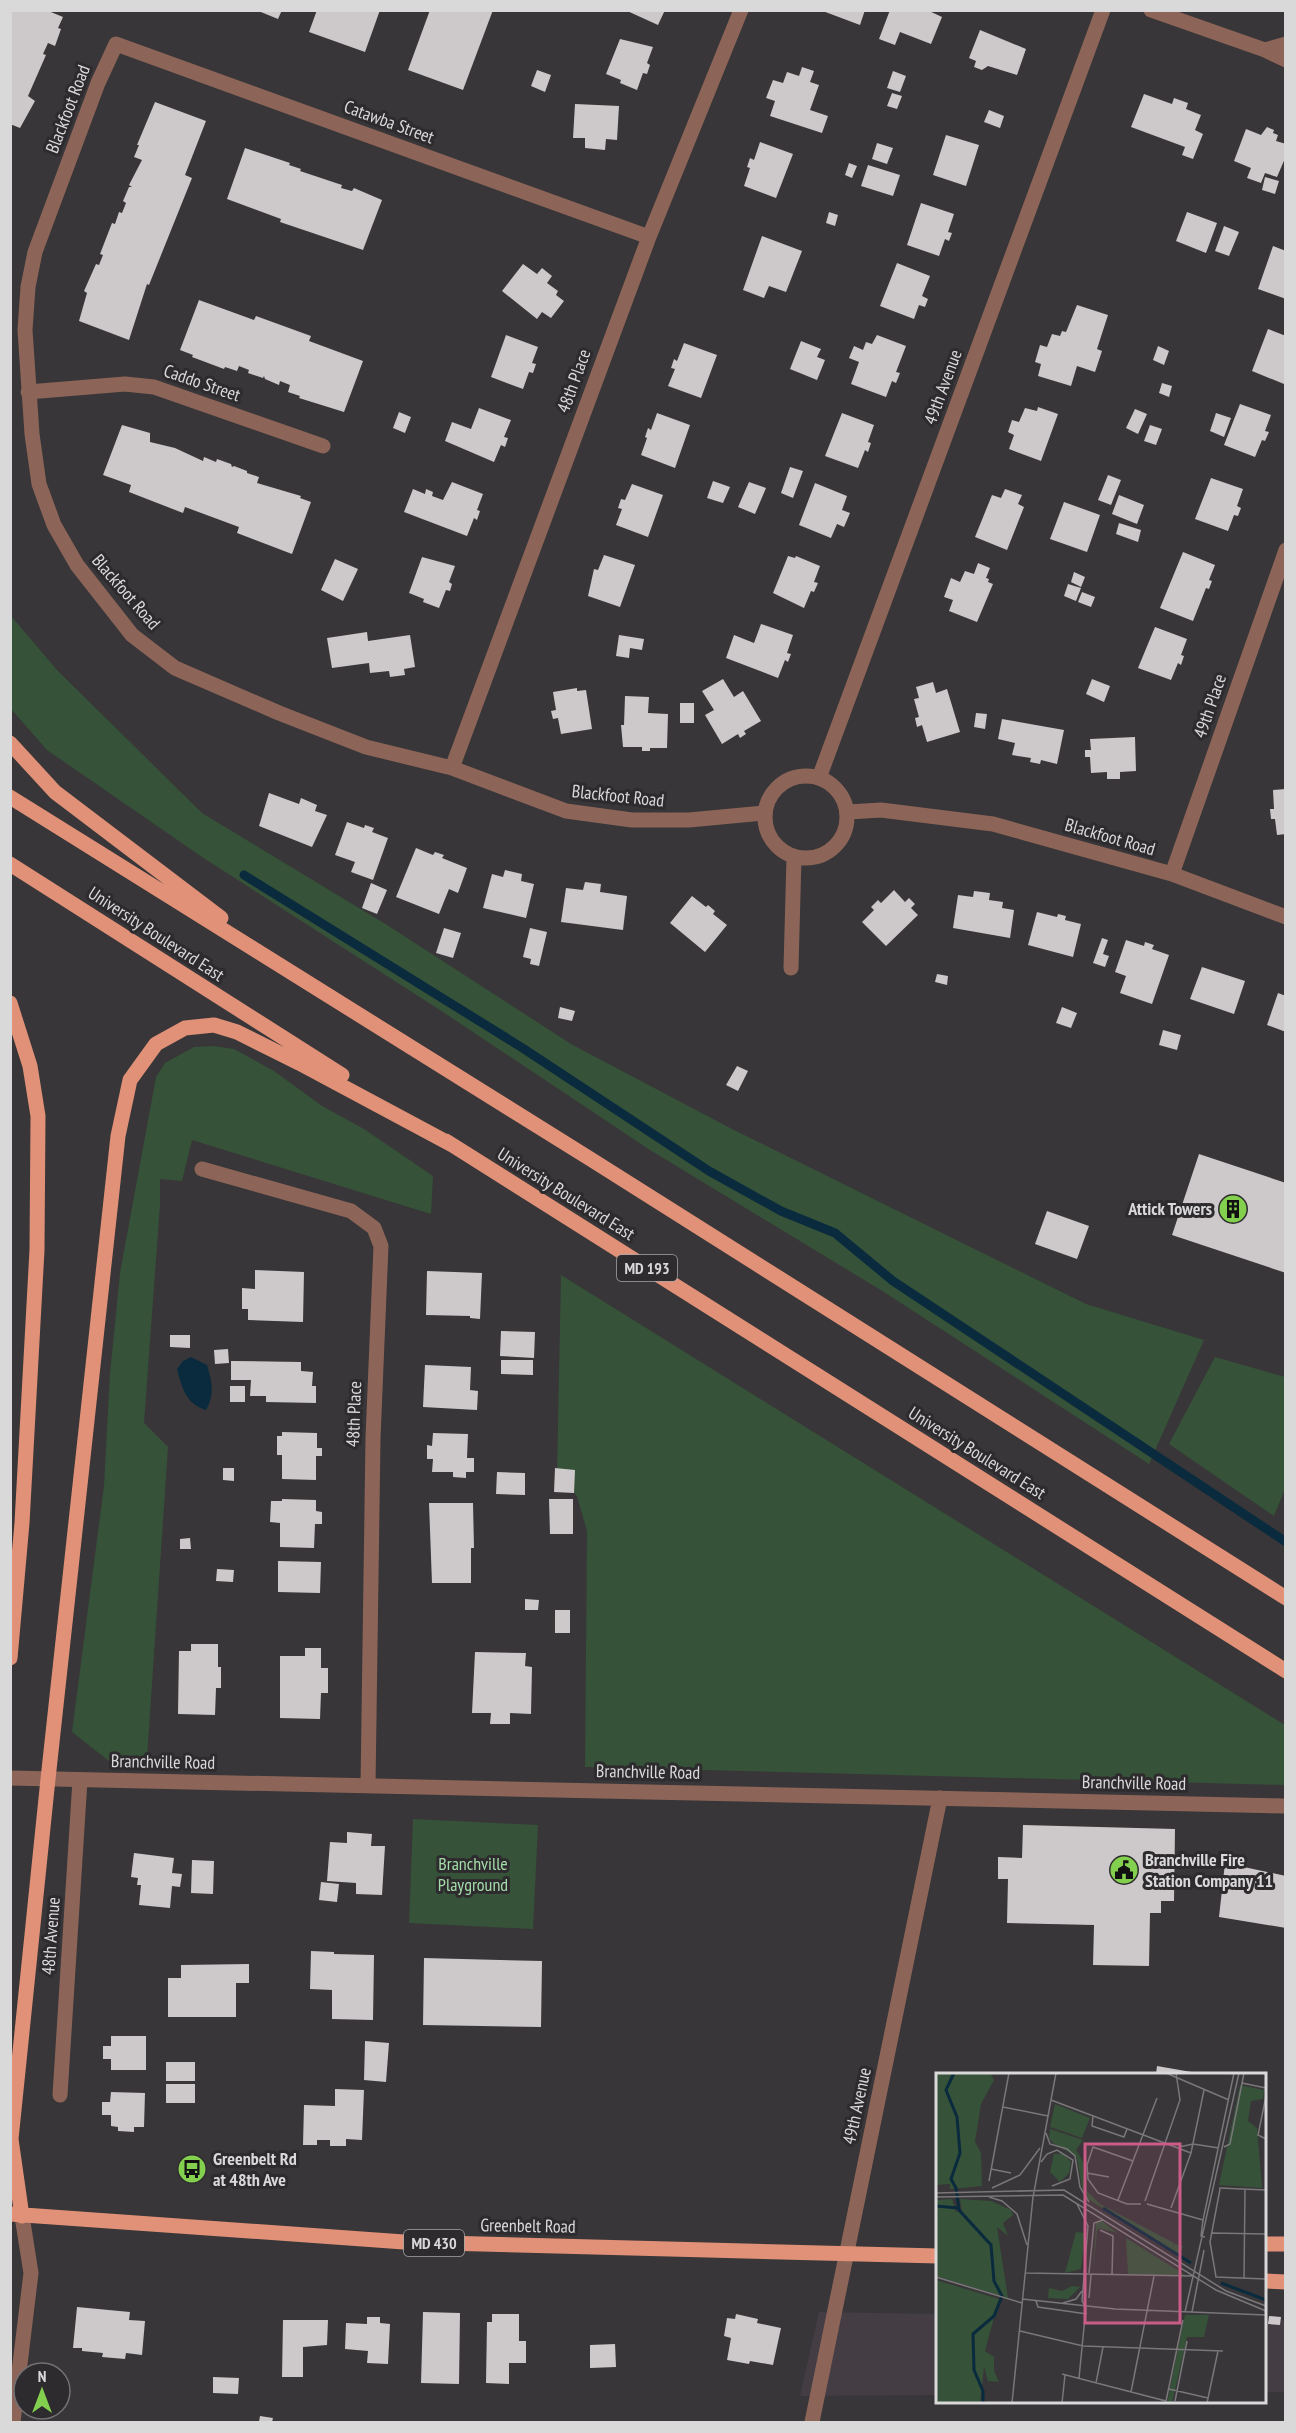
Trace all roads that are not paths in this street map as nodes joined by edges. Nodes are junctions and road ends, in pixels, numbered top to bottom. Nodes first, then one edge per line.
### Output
1 (741, 10) edge
2 (1104, 10) edge
3 (1151, 10) edge
4 (1286, 44) edge
5 (116, 45) joint
6 (1265, 50) junction
7 (1286, 60) edge
8 (649, 237) junction
9 (28, 392) junction
10 (323, 446) dead end
11 (1286, 550) edge
12 (10, 743) edge
13 (452, 768) junction
14 (819, 778) junction
15 (10, 797) edge
16 (848, 812) junction
17 (764, 813) junction
18 (794, 857) junction
19 (10, 864) edge
20 (1172, 874) junction
21 (1286, 917) edge
22 (791, 968) dead end
23 (297, 976) junction
24 (10, 1004) edge
25 (454, 1146) junction
26 (202, 1169) dead end
27 (1286, 1598) edge
28 (10, 1658) edge
29 (1286, 1671) edge
30 (10, 1778) edge
31 (48, 1779) junction
32 (80, 1780) junction
33 (368, 1786) junction
34 (940, 1798) junction
35 (1286, 1806) edge
36 (60, 2095) dead end
37 (10, 2199) edge
38 (16, 2215) edge
39 (1266, 2244) edge
40 (1286, 2244) edge
41 (847, 2253) junction
42 (936, 2256) edge
43 (1266, 2281) edge
44 (1286, 2282) edge
45 (18, 2313) edge
46 (13, 2422) edge
47 (812, 2422) edge

1 - 8 street, 48th Place
2 - 14 street, 49th Avenue
3 - 6 street
4 - 6 street
5 - 8 street, Catawba Street
5 - 9 street, Blackfoot Road
6 - 7 street
8 - 13 street, 48th Place
9 - 10 street, Caddo Street
9 - 13 street, Blackfoot Road
11 - 20 street, 49th Place
12 - 23 main road
13 - 17 street, Blackfoot Road
14 - 16 street
14 - 17 street
15 - 23 main road
16 - 18 street
16 - 20 street, Blackfoot Road
17 - 18 street
18 - 22 street
19 - 25 main road, University Boulevard East / MD 193
20 - 21 street, Blackfoot Road
23 - 27 main road
24 - 28 main road
25 - 29 main road, University Boulevard East / MD 193
25 - 31 main road, 48th Avenue
26 - 33 street, 48th Place
30 - 31 street, Branchville Road
31 - 32 street, Branchville Road
31 - 38 main road, 48th Avenue
32 - 33 street, Branchville Road
32 - 36 street, 48th Avenue
33 - 34 street, Branchville Road
34 - 35 street, Branchville Road
34 - 41 street, 49th Avenue
37 - 38 main road, 48th Avenue
38 - 41 main road, Greenbelt Road / MD 430
38 - 45 street, 48th Avenue
39 - 40 main road
41 - 42 main road, Greenbelt Road / MD 430
41 - 47 street, 49th Avenue
43 - 44 main road
45 - 46 street, 48th Avenue

